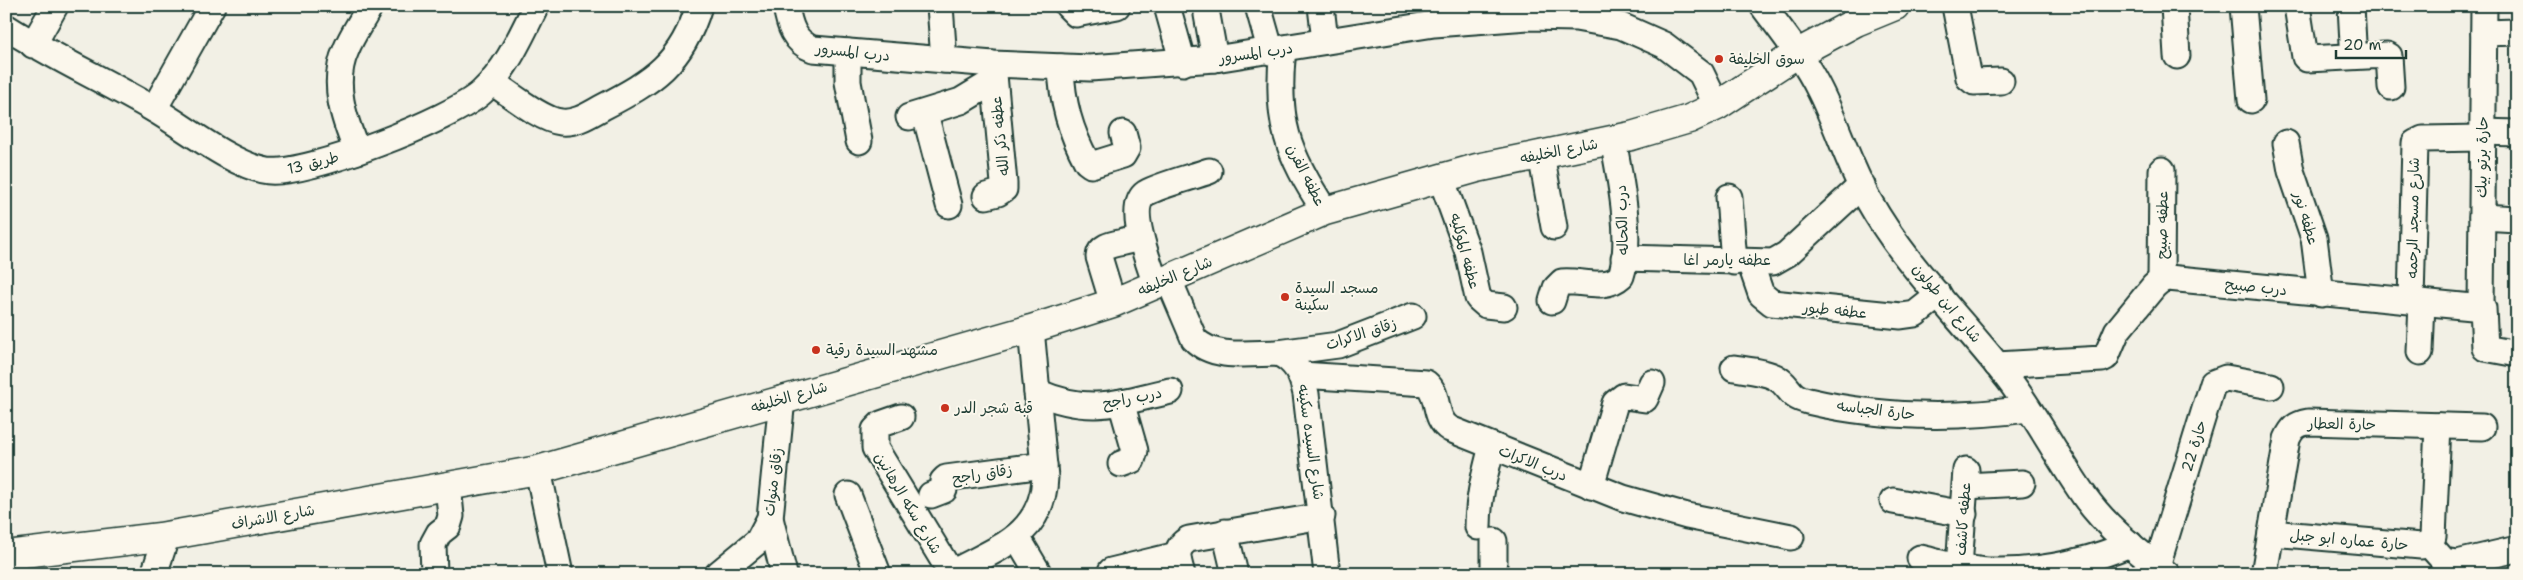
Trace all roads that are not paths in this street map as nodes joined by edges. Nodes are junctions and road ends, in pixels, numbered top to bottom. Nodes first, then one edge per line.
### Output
1 (55, 6) edge
2 (212, 6) edge
3 (370, 6) edge
4 (536, 6) edge
5 (699, 6) edge
6 (786, 6) edge
7 (940, 6) edge
8 (1068, 6) edge
9 (1117, 6) edge
10 (1167, 6) edge
11 (1258, 6) edge
12 (1321, 6) edge
13 (1763, 6) edge
14 (1895, 6) edge
15 (1955, 6) edge
16 (2174, 6) edge
17 (2243, 6) edge
18 (2297, 6) edge
19 (2351, 6) edge
20 (2484, 6) edge
21 (1207, 15) dead end
22 (6, 28) edge
23 (2517, 32) edge
24 (2484, 33) junction
25 (1325, 41) junction
26 (2353, 43) dead end
27 (33, 45) junction
28 (1277, 50) junction
29 (848, 52) junction
30 (1798, 53) junction
31 (2177, 56) dead end
32 (1215, 59) junction
33 (944, 60) junction
34 (1183, 62) junction
35 (1061, 67) junction
36 (994, 73) junction
37 (2001, 81) dead end
38 (492, 82) junction
39 (2391, 87) dead end
40 (2251, 100) dead end
41 (1717, 106) junction
42 (154, 109) junction
43 (1123, 133) dead end
44 (2517, 133) edge
45 (2482, 135) junction
46 (1613, 140) junction
47 (859, 141) dead end
48 (2286, 143) dead end
49 (357, 151) junction
50 (1541, 154) junction
51 (2162, 170) dead end
52 (1209, 172) dead end
53 (1442, 178) junction
54 (1862, 185) junction
55 (986, 196) dead end
56 (1729, 197) dead end
57 (949, 205) dead end
58 (1325, 211) junction
59 (2482, 217) junction
60 (2517, 218) edge
61 (1554, 227) dead end
62 (1128, 241) dead end
63 (1624, 258) junction
64 (1742, 262) junction
65 (2161, 280) junction
66 (1163, 282) junction
67 (2321, 294) junction
68 (1939, 295) junction
69 (1552, 301) dead end
70 (2416, 302) junction
71 (1113, 303) junction
72 (1504, 307) dead end
73 (2481, 308) junction
74 (1413, 316) dead end
75 (1030, 329) junction
76 (2420, 352) dead end
77 (1278, 353) junction
78 (2517, 354) edge
79 (1997, 365) junction
80 (1734, 368) dead end
81 (1301, 375) junction
82 (1652, 384) dead end
83 (2271, 386) dead end
84 (1170, 391) dead end
85 (1037, 392) junction
86 (782, 399) junction
87 (1121, 402) junction
88 (2028, 409) junction
89 (901, 417) dead end
90 (2438, 426) junction
91 (2482, 427) dead end
92 (1492, 446) junction
93 (1121, 464) dead end
94 (1044, 465) junction
95 (538, 470) junction
96 (2022, 483) dead end
97 (448, 486) junction
98 (1591, 486) junction
99 (848, 495) dead end
100 (931, 495) dead end
101 (1893, 501) dead end
102 (1964, 514) junction
103 (1322, 516) junction
104 (770, 518) junction
105 (1225, 532) junction
106 (2271, 533) junction
107 (167, 536) junction
108 (1017, 537) junction
109 (1791, 537) dead end
110 (2428, 543) junction
111 (2130, 544) junction
112 (2517, 549) edge
113 (6, 555) edge
114 (1920, 558) dead end
115 (1180, 564) edge
116 (1959, 567) junction
117 (2162, 570) edge
118 (1111, 571) dead end
119 (2014, 572) edge
120 (154, 574) edge
121 (434, 574) edge
122 (560, 574) edge
123 (718, 574) edge
124 (784, 574) edge
125 (878, 574) edge
126 (950, 574) edge
127 (1039, 574) edge
128 (1235, 574) edge
129 (1327, 574) edge
130 (1494, 574) edge
131 (2264, 574) edge

1 - 27 street
2 - 42 street
3 - 49 street
4 - 38 street, طريق 13
5 - 38 street
6 - 29 street, درب المسرور
7 - 33 street
8 - 9 street
10 - 34 street
11 - 28 street
12 - 25 street
13 - 30 street, شارع ابن طولون
14 - 30 street, شارع الخليفه
15 - 37 street
16 - 31 street
17 - 40 street
18 - 39 street
19 - 26 street
20 - 24 street, حارة برتو بيك
21 - 32 street
22 - 27 street, طريق 13
23 - 24 street
24 - 45 street, حارة برتو بيك
25 - 28 street, درب المسرور
25 - 41 street, درب المسرور
27 - 42 street, طريق 13
28 - 32 street, درب المسرور
28 - 58 street, عطفه الفرن
29 - 33 street, درب المسرور
29 - 47 street
30 - 41 street, شارع الخليفه
30 - 54 street, شارع ابن طولون
32 - 34 street, درب المسرور
33 - 36 street, درب المسرور
34 - 35 street, درب المسرور
35 - 36 street, درب المسرور
35 - 43 street
36 - 55 street, عطفه ذكر الله
36 - 57 street
38 - 49 street, طريق 13
41 - 46 street, شارع الخليفه
42 - 49 street, طريق 13
44 - 45 street
45 - 59 street, حارة برتو بيك
45 - 70 street, شارع مسجد الرحمه
46 - 50 street, شارع الخليفه
46 - 63 street, درب الكحاله
48 - 67 street, عطفه نور
50 - 53 street, شارع الخليفه
50 - 61 street
51 - 65 street, عطفه صبيح
52 - 66 street
53 - 58 street, شارع الخليفه
53 - 72 street, عطفه الموكليه
54 - 64 street, عطفه يارمر اغا
54 - 68 street, شارع ابن طولون
56 - 64 street, عطفه طبور
58 - 66 street, شارع الخليفه
59 - 60 street
59 - 73 street, حارة برتو بيك
62 - 71 street
63 - 64 street, عطفه يارمر اغا
63 - 69 street, درب الكحاله
64 - 68 street, عطفه طبور
65 - 67 street, درب صبيح
65 - 79 street
66 - 71 street, شارع الخليفه
66 - 77 street
67 - 70 street, درب صبيح
68 - 79 street, شارع ابن طولون
70 - 73 street, درب صبيح
70 - 76 street
71 - 75 street, شارع الخليفه
73 - 78 street
74 - 77 street, زقاق الاكرات
75 - 85 street
75 - 86 street, شارع الخليفه
77 - 81 street, شارع السيده سكينه
79 - 88 street, شارع ابن طولون
80 - 88 street, حارة الجباسه
81 - 92 street, درب الاكرات
81 - 103 street, شارع السيده سكينه
82 - 98 street
83 - 117 street, حارة 22
84 - 87 street, درب راجح
85 - 87 street, درب راجح
85 - 94 street
86 - 95 street, شارع الخليفه
86 - 104 street, زقاق منوات
87 - 93 street
88 - 111 street, شارع ابن طولون
89 - 126 street, شارع سكه الرهانين
90 - 91 street, حارة العطار
90 - 106 street, حارة العطار
90 - 110 street, حارة عماره ابو جبل
92 - 98 street, درب الاكرات
92 - 130 street
94 - 100 street, زقاق راجح
94 - 108 street
95 - 97 street, شارع الاشراف
95 - 122 street
96 - 102 street, عطفه كاشف
97 - 107 street, شارع الاشراف
97 - 121 street
98 - 109 street, درب الاكرات
99 - 125 street
101 - 102 street
102 - 116 street, عطفه كاشف
103 - 105 street
103 - 129 street, شارع السيده سكينه
104 - 123 street, زقاق منوات
104 - 124 street
105 - 115 street
105 - 128 street
106 - 110 street, حارة عماره ابو جبل
106 - 131 street, حارة العطار
107 - 113 street, شارع الاشراف
107 - 120 street
108 - 126 street
108 - 127 street
110 - 112 street
111 - 117 street, شارع ابن طولون
111 - 119 street
114 - 116 street
115 - 118 street
116 - 119 street

